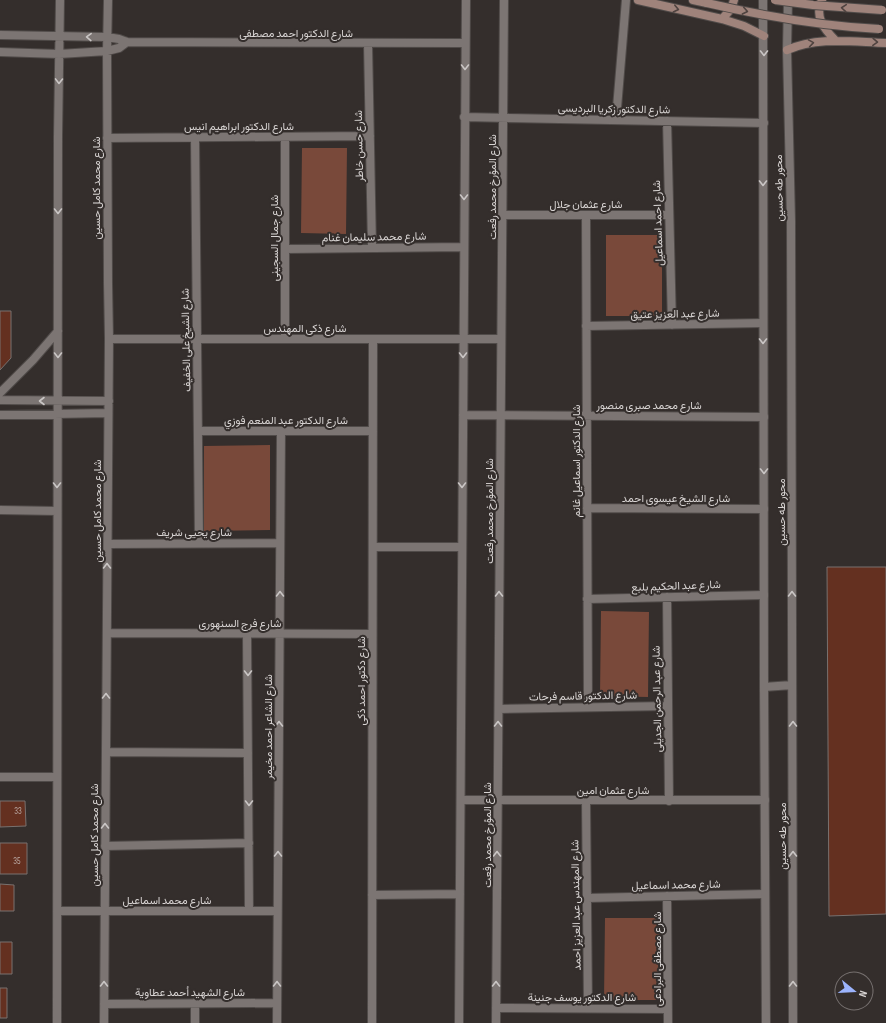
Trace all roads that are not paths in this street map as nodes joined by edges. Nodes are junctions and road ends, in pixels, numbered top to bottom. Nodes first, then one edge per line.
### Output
1 (60, 0) edge
2 (108, 0) edge
3 (466, 0) edge
4 (504, 0) edge
5 (626, 0) edge
6 (638, 0) edge
7 (693, 0) edge
8 (734, 0) edge
9 (764, 0) edge
10 (775, 0) edge
11 (788, 0) edge
12 (822, 0) edge
13 (884, 10) edge
14 (722, 19) junction
15 (882, 29) edge
16 (0, 34) edge
17 (59, 35) junction
18 (764, 36) junction
19 (107, 37) junction
20 (836, 41) junction
21 (127, 42) junction
22 (886, 43) edge
23 (368, 44) junction
24 (465, 44) junction
25 (787, 50) junction
26 (107, 51) junction
27 (0, 52) edge
28 (59, 54) junction
29 (464, 118) junction
30 (503, 118) junction
31 (616, 120) junction
32 (667, 121) junction
33 (764, 123) junction
34 (370, 136) junction
35 (285, 137) junction
36 (107, 138) junction
37 (195, 138) junction
38 (502, 215) junction
39 (586, 215) junction
40 (669, 215) junction
41 (464, 247) junction
42 (372, 248) junction
43 (285, 249) junction
44 (763, 323) junction
45 (672, 325) junction
46 (586, 326) junction
47 (58, 331) junction
48 (109, 339) junction
49 (197, 339) junction
50 (286, 339) junction
51 (373, 339) junction
52 (463, 339) junction
53 (501, 339) junction
54 (0, 393) edge
55 (0, 400) edge
56 (58, 401) junction
57 (109, 401) junction
58 (108, 413) junction
59 (58, 414) junction
60 (0, 415) edge
61 (463, 415) junction
62 (501, 415) junction
63 (586, 416) junction
64 (764, 417) junction
65 (198, 431) junction
66 (280, 431) junction
67 (373, 431) junction
68 (587, 508) junction
69 (764, 509) junction
70 (0, 510) edge
71 (57, 511) junction
72 (199, 543) junction
73 (280, 543) junction
74 (108, 544) junction
75 (373, 547) junction
76 (462, 547) junction
77 (764, 595) junction
78 (668, 597) junction
79 (587, 600) junction
80 (107, 633) junction
81 (247, 634) junction
82 (279, 634) junction
83 (372, 634) junction
84 (792, 685) junction
85 (764, 687) junction
86 (668, 706) junction
87 (588, 707) junction
88 (498, 709) junction
89 (106, 752) junction
90 (248, 753) junction
91 (0, 777) edge
92 (57, 777) junction
93 (461, 800) junction
94 (498, 800) junction
95 (586, 800) junction
96 (669, 800) junction
97 (765, 800) junction
98 (249, 843) junction
99 (105, 846) junction
100 (460, 894) junction
101 (765, 894) junction
102 (372, 895) junction
103 (668, 896) junction
104 (587, 898) junction
105 (57, 911) junction
106 (105, 911) junction
107 (249, 911) junction
108 (278, 911) junction
109 (277, 1003) junction
110 (104, 1004) junction
111 (195, 1004) junction
112 (496, 1008) junction
113 (588, 1008) junction
114 (668, 1009) junction
115 (57, 1023) edge
116 (104, 1023) edge
117 (195, 1023) edge
118 (277, 1023) edge
119 (372, 1023) edge
120 (459, 1023) edge
121 (496, 1023) edge
122 (668, 1023) edge
123 (766, 1023) edge
124 (793, 1023) edge

1 - 17 street
2 - 19 street, شارع محمد كامل حسين
3 - 24 street
4 - 30 street, شارع المؤرخ محمد رفعت
5 - 31 street
6 -> 14 main road
7 -> 15 main road, bridge
8 - 14 main road
9 - 18 street, محور طه حسين
13 -> 10 main road, bridge
11 - 25 street, محور طه حسين
12 - 20 main road
14 - 18 main road
16 - 17 street, شارع الدكتور احمد مصطفى
19 -> 17 street, شارع الدكتور احمد مصطفى
17 - 28 street
18 -> 33 street, محور طه حسين
19 - 21 street, شارع الدكتور احمد مصطفى
19 - 26 street, شارع محمد كامل حسين
20 -> 22 main road
25 -> 20 main road
21 - 23 street, شارع الدكتور احمد مصطفى
21 - 26 street, شارع الدكتور احمد مصطفى
23 - 24 street, شارع الدكتور احمد مصطفى
23 - 34 street, شارع حسن خاطر
24 -> 29 street
84 -> 25 street, محور طه حسين
26 - 28 street, شارع الدكتور احمد مصطفى
26 - 36 street, شارع محمد كامل حسين
27 - 28 street, شارع الدكتور احمد مصطفى
28 -> 47 street
29 - 30 street, شارع الدكتور زكريا البرديسى
29 -> 41 street
30 - 31 street, شارع الدكتور زكريا البرديسى
30 - 38 street, شارع المؤرخ محمد رفعت
31 - 32 street, شارع الدكتور زكريا البرديسى
32 - 33 street, شارع الدكتور زكريا البرديسى
32 - 40 street, شارع احمد اسماعيل
33 -> 44 street, محور طه حسين
34 - 35 street, شارع الدكتور ابراهيم انيس
34 - 42 street, شارع حسن خاطر
35 - 37 street, شارع الدكتور ابراهيم انيس
35 - 43 street, شارع جمال السجينى
36 - 37 street, شارع الدكتور ابراهيم انيس
36 - 48 street, شارع محمد كامل حسين
37 - 49 street, شارع الشيخ على الخفيف
38 - 39 street, شارع عثمان جلال
38 - 53 street, شارع المؤرخ محمد رفعت
39 - 40 street, شارع عثمان جلال
39 - 46 street, شارع الدكتور اسماعيل غانم
40 - 45 street, شارع احمد اسماعيل
41 - 42 street, شارع محمد سليمان غنام
41 - 52 street
42 - 43 street, شارع محمد سليمان غنام
43 - 50 street, شارع جمال السجينى
44 - 45 street, شارع عبد العزيز عتيق
44 -> 64 street, محور طه حسين
45 - 46 street, شارع عبد العزيز عتيق
46 - 63 street, شارع الدكتور اسماعيل غانم
47 - 54 street
47 -> 56 street
48 - 49 street, شارع ذكى المهندس
48 - 57 street, شارع محمد كامل حسين
49 - 50 street, شارع ذكى المهندس
49 - 65 street, شارع الشيخ على الخفيف
50 - 51 street, شارع ذكى المهندس
51 - 52 street, شارع ذكى المهندس
51 - 67 street, شارع دكتور احمد ذكى
52 - 53 street, شارع ذكى المهندس
52 -> 61 street
53 - 62 street, شارع المؤرخ محمد رفعت
56 -> 55 street
56 - 57 street
56 - 59 street
57 - 58 street, شارع محمد كامل حسين
58 - 59 street
58 - 74 street, شارع محمد كامل حسين
59 - 60 street
59 -> 71 street
61 - 62 street, شارع محمد صبرى منصور
61 -> 76 street
62 - 63 street, شارع محمد صبرى منصور
88 -> 62 street, شارع المؤرخ محمد رفعت
63 - 64 street, شارع محمد صبرى منصور
63 - 68 street, شارع الدكتور اسماعيل غانم
64 -> 69 street, محور طه حسين
65 - 66 street, شارع الدكتور عبد المنعم فوزي
65 - 72 street, شارع الشيخ على الخفيف
66 - 67 street, شارع الدكتور عبد المنعم فوزي
66 - 73 street, شارع الشاعر احمد مخيمر
67 - 75 street, شارع دكتور احمد ذكى
68 - 69 street, شارع الشيخ عيسوى احمد
68 - 79 street, شارع الدكتور اسماعيل غانم
69 - 77 street, محور طه حسين
70 - 71 street
71 - 92 street
72 - 73 street, شارع يحيى شريف
72 - 74 street, شارع يحيى شريف
82 -> 73 street, شارع الشاعر احمد مخيمر
80 -> 74 street, شارع محمد كامل حسين
75 - 76 street
75 - 83 street, شارع دكتور احمد ذكى
76 - 93 street
77 - 78 street, شارع عبد الحكيم بلبع
77 - 85 street, محور طه حسين
78 - 79 street, شارع عبد الحكيم بلبع
78 - 86 street, شارع عبد الرحمن الجديلى
79 - 87 street, شارع الدكتور اسماعيل غانم
80 - 81 street, شارع فرج السنهورى
89 -> 80 street, شارع محمد كامل حسين
81 - 82 street, شارع فرج السنهورى
81 -> 90 street, شارع الشاعر احمد مخيمر
82 - 83 street, شارع فرج السنهورى
108 -> 82 street, شارع الشاعر احمد مخيمر
83 - 102 street, شارع دكتور احمد ذكى
84 - 85 street
124 -> 84 street, محور طه حسين
85 - 97 street, محور طه حسين
86 - 87 street, شارع الدكتور قاسم فرحات
86 - 96 street, شارع عبد الرحمن الجديلى
87 - 88 street, شارع الدكتور قاسم فرحات
94 -> 88 street, شارع المؤرخ محمد رفعت
89 - 90 street
99 -> 89 street, شارع محمد كامل حسين
90 -> 98 street, شارع الشاعر احمد مخيمر
91 - 92 street
92 - 105 street
93 - 94 street, شارع عثمان امين
93 - 100 street
94 - 95 street, شارع عثمان امين
112 -> 94 street, شارع المؤرخ محمد رفعت
95 - 96 street, شارع عثمان امين
95 - 104 street, شارع المهندس عبد العزيز احمد
96 - 97 street, شارع عثمان امين
97 - 101 street, محور طه حسين
98 - 99 street
98 - 107 street, شارع الشاعر احمد مخيمر
99 - 106 street, شارع محمد كامل حسين
100 - 102 street
100 - 120 street
101 - 103 street, شارع محمد اسماعيل
101 - 123 street, محور طه حسين
102 - 119 street, شارع دكتور احمد ذكى
103 - 104 street, شارع محمد اسماعيل
103 - 114 street, شارع مصطفى البرادعى
104 - 113 street, شارع المهندس عبد العزيز احمد
105 - 106 street, شارع محمد اسماعيل
105 - 115 street
106 - 107 street, شارع محمد اسماعيل
110 -> 106 street, شارع محمد كامل حسين
107 - 108 street, شارع محمد اسماعيل
109 -> 108 street, شارع الشاعر احمد مخيمر
109 - 111 street, شارع الشهيد أحمد عطاوية
109 - 118 street, شارع الشاعر احمد مخيمر
110 - 111 street, شارع الشهيد أحمد عطاوية
110 - 116 street, شارع محمد كامل حسين
111 - 117 street
112 - 113 street, شارع الدكتور يوسف جنينة
112 - 121 street, شارع المؤرخ محمد رفعت
113 - 114 street, شارع الدكتور يوسف جنينة
114 - 122 street, شارع مصطفى البرادعى

